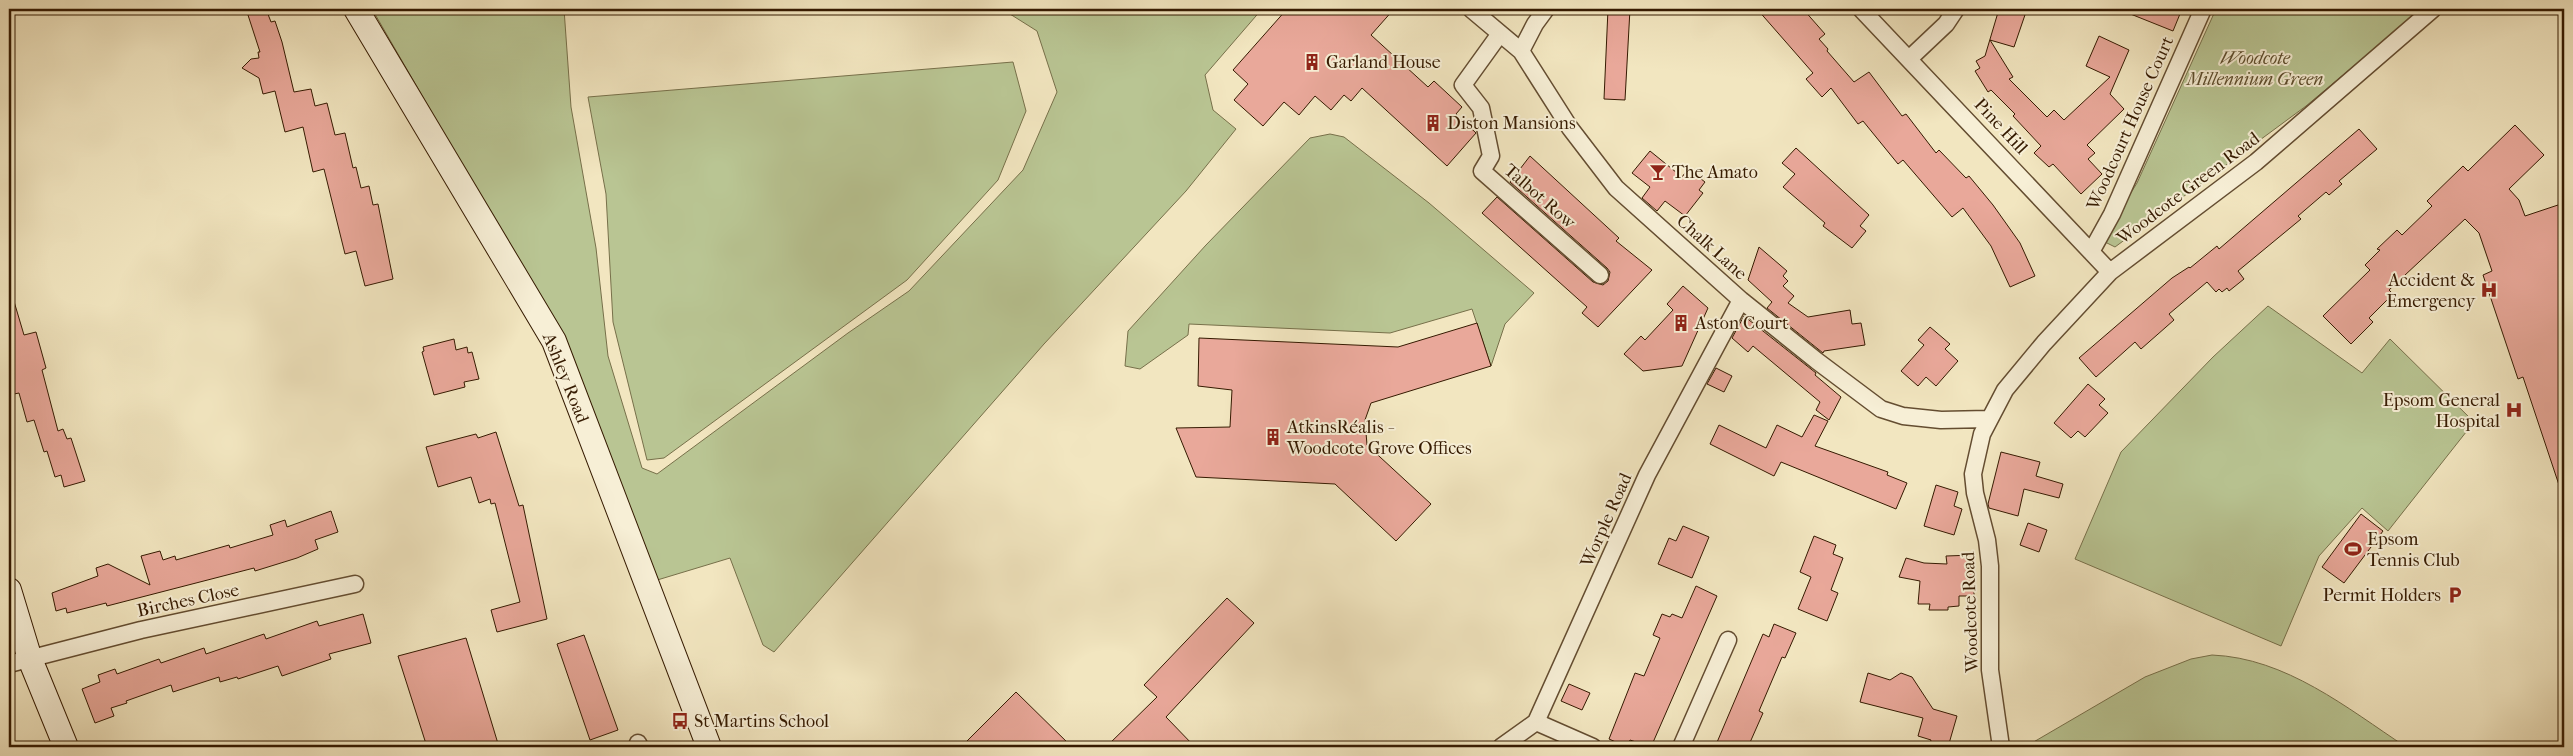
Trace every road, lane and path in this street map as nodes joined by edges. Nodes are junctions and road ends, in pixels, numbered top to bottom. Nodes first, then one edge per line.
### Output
1 (356, 9) edge
2 (1471, 9) edge
3 (1546, 9) edge
4 (1861, 9) edge
5 (1956, 9) edge
6 (2203, 9) edge
7 (2433, 9) edge
8 (1500, 35) junction
9 (1521, 51) junction
10 (1910, 58) junction
11 (2091, 252) junction
12 (2110, 272) junction
13 (1600, 275) dead end
14 (1741, 300) junction
15 (1988, 419) junction
16 (355, 584) dead end
17 (9, 590) edge
18 (1728, 640) dead end
19 (20, 662) edge
20 (1536, 722) junction
21 (66, 747) edge
22 (709, 747) edge
23 (1501, 747) edge
24 (1593, 747) edge
25 (1682, 747) edge
26 (2001, 747) edge

1 - 22 main road, Ashley Road
2 - 8 street, Chalk Lane
3 - 9 street
4 - 10 street, Pine Hill
5 - 10 street
6 - 11 street, Woodcourt House Court
7 - 12 street, Woodcote Green Road
8 - 9 street, Chalk Lane
8 - 13 street, Talbot Row
9 - 14 street, Chalk Lane
10 - 11 street, Pine Hill
11 - 12 street, Pine Hill
12 - 15 street, Woodcote Green Road
14 - 15 street, Chalk Lane
14 - 20 street, Worple Road
15 - 26 street, Woodcote Road
16 - 19 street, Birches Close
17 - 19 main road
18 - 25 street
19 - 21 main road
20 - 23 street
20 - 24 street

